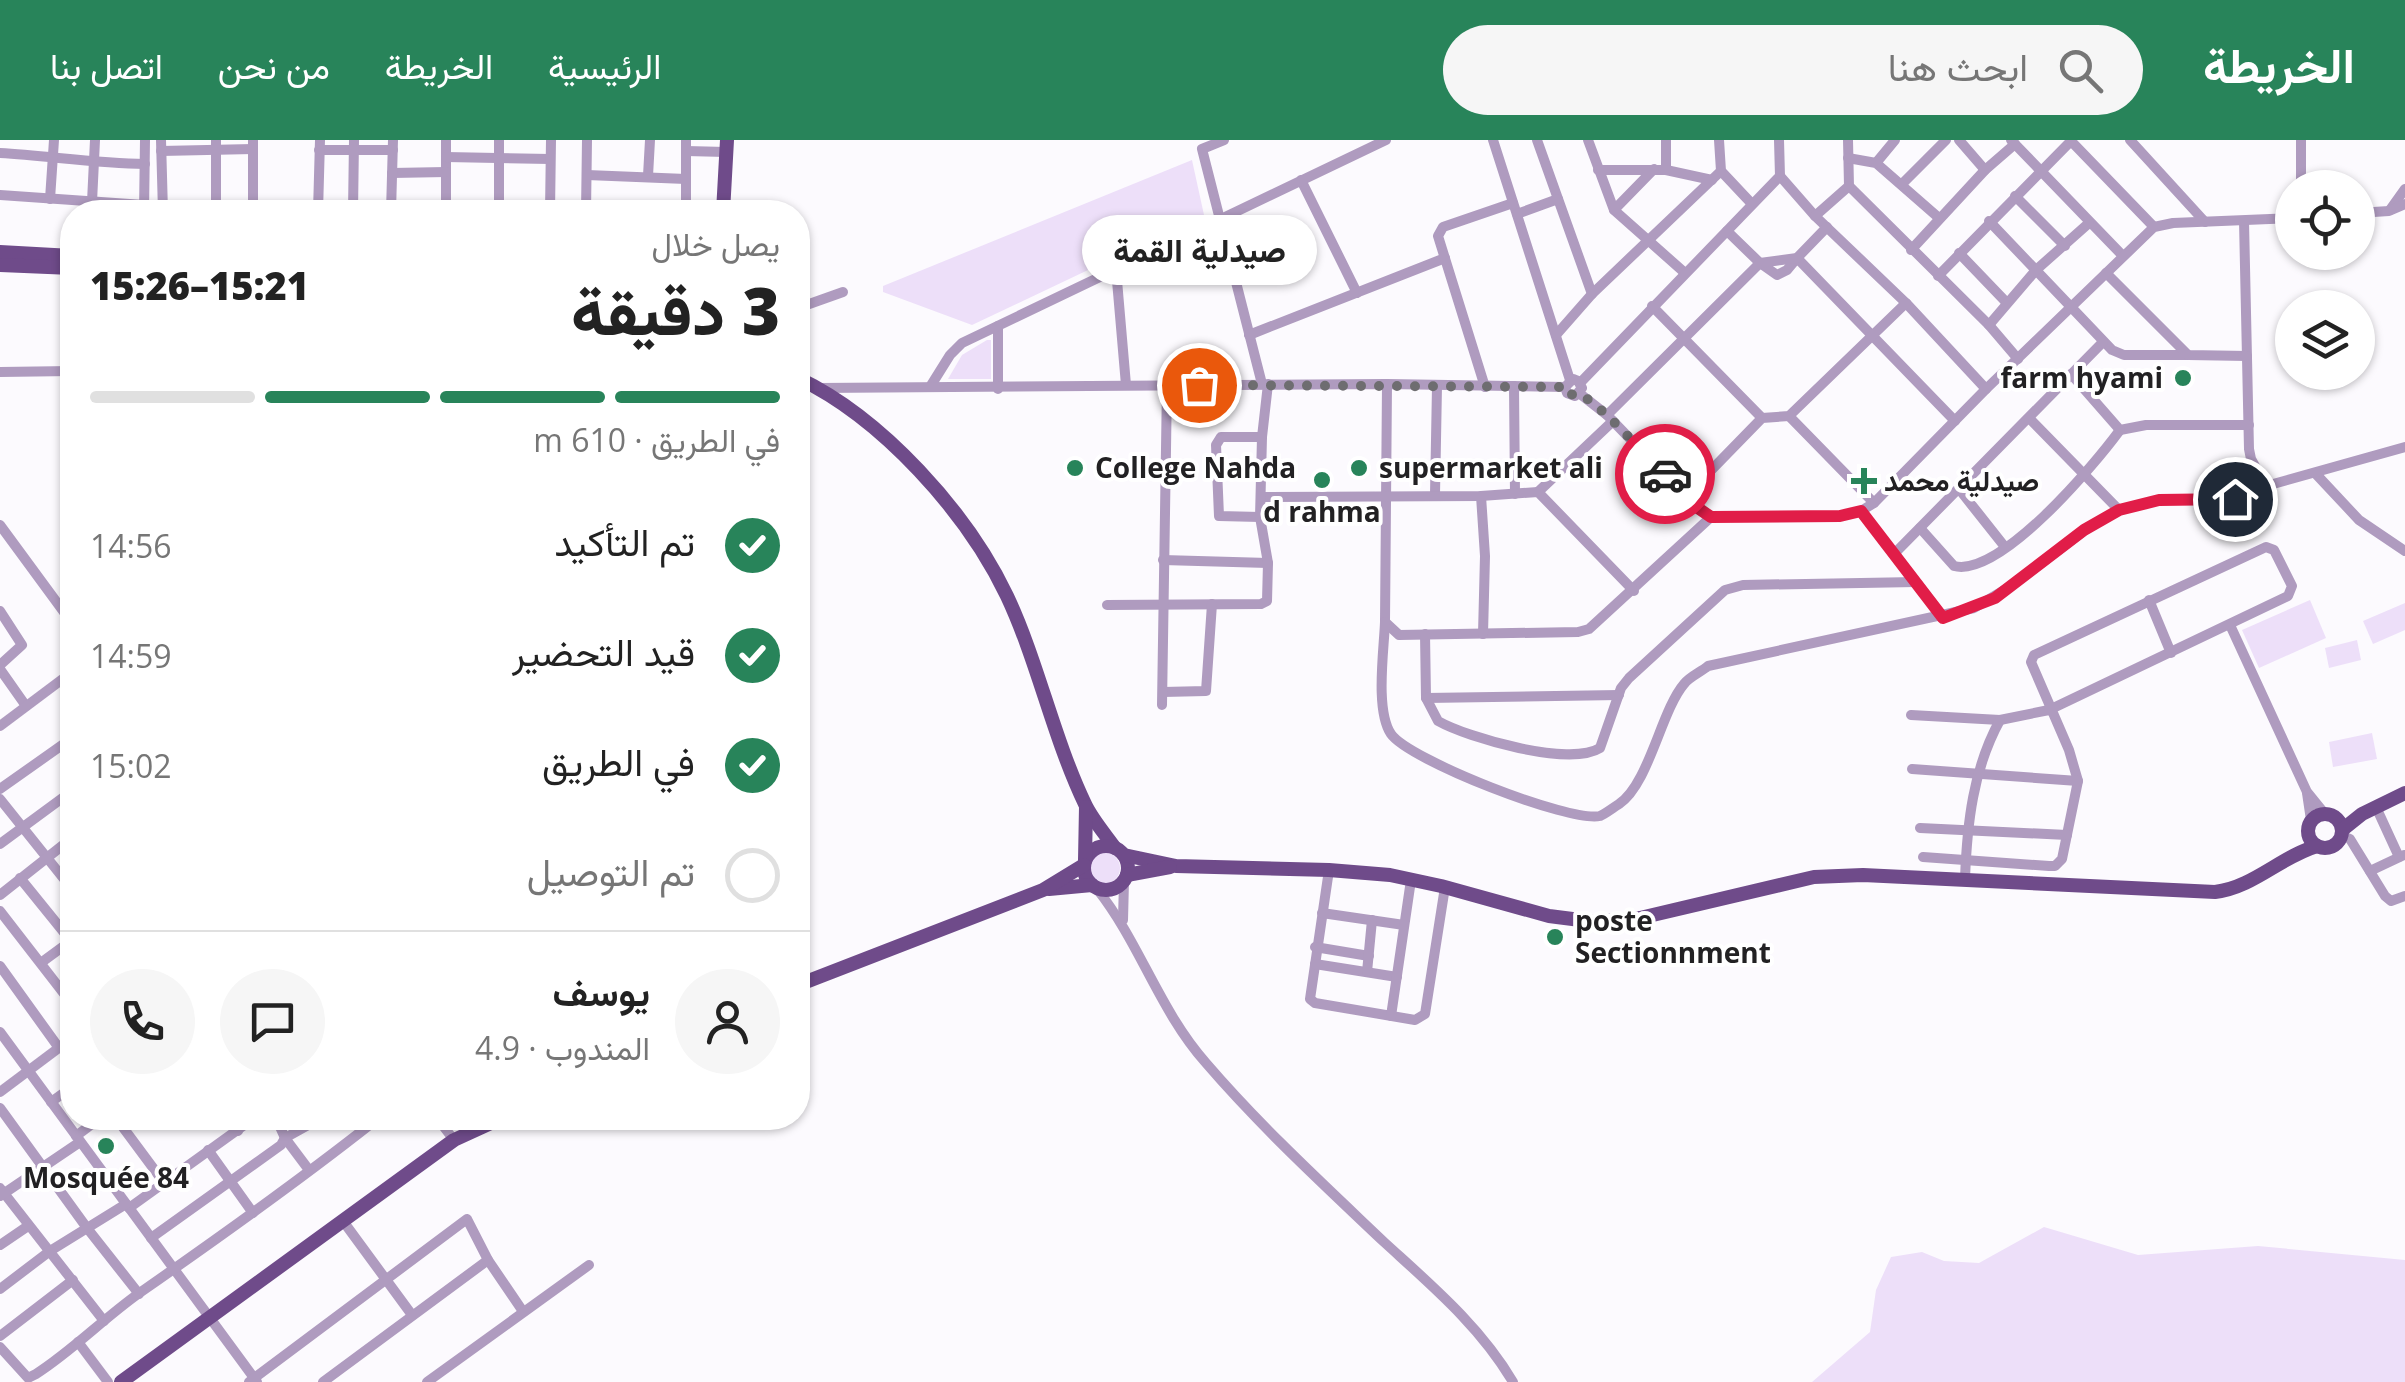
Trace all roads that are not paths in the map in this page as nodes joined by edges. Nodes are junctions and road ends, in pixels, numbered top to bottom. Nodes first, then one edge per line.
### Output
1 (54, 140) edge
2 (95, 140) edge
3 (145, 140) edge
4 (446, 140) edge
5 (500, 140) edge
6 (551, 140) edge
7 (587, 140) edge
8 (650, 140) edge
9 (1224, 140) edge
10 (1386, 140) edge
11 (1492, 140) edge
12 (1536, 140) edge
13 (1588, 140) edge
14 (1666, 140) edge
15 (1719, 140) edge
16 (1779, 140) edge
17 (1848, 140) edge
18 (1895, 140) edge
19 (1946, 140) edge
20 (1958, 140) edge
21 (2071, 140) edge
22 (2091, 140) edge
23 (2130, 140) edge
24 (2302, 140) edge
25 (2013, 142) edge
26 (253, 145) edge
27 (320, 145) edge
28 (354, 145) edge
29 (393, 145) edge
30 (161, 146) edge
31 (216, 146) edge
32 (686, 146) edge
33 (726, 146) edge
34 (2080, 151) junction
35 (0, 152) edge
36 (53, 157) junction
37 (446, 157) junction
38 (1848, 158) junction
39 (499, 159) junction
40 (550, 160) junction
41 (94, 161) junction
42 (1876, 163) junction
43 (145, 164) junction
44 (1598, 170) junction
45 (1660, 170) junction
46 (1985, 170) junction
47 (2041, 170) junction
48 (2301, 170) edge
49 (446, 172) junction
50 (392, 173) junction
51 (587, 175) junction
52 (648, 176) junction
53 (1717, 176) junction
54 (1780, 176) junction
55 (686, 179) junction
56 (1302, 180) junction
57 (1902, 184) junction
58 (1849, 186) junction
59 (2405, 188) edge
60 (0, 195) edge
61 (2015, 196) junction
62 (50, 199) junction
63 (1558, 199) junction
64 (64, 200) edge
65 (92, 200) edge
66 (144, 200) edge
67 (163, 200) edge
68 (216, 200) edge
69 (252, 200) edge
70 (318, 200) edge
71 (353, 200) edge
72 (391, 200) edge
73 (446, 200) edge
74 (499, 200) edge
75 (550, 200) edge
76 (589, 200) edge
77 (686, 200) edge
78 (724, 200) edge
79 (1752, 204) junction
80 (2405, 204) edge
81 (1515, 209) junction
82 (1614, 210) junction
83 (2390, 210) junction
84 (2375, 211) edge
85 (1815, 216) junction
86 (2405, 217) edge
87 (1938, 218) junction
88 (1219, 219) junction
89 (2275, 219) edge
90 (1989, 221) junction
91 (2244, 221) junction
92 (2204, 222) junction
93 (2090, 223) junction
94 (1827, 227) junction
95 (2154, 227) junction
96 (1727, 231) junction
97 (1650, 242) junction
98 (2065, 246) junction
99 (1911, 250) junction
100 (0, 252) edge
101 (1959, 252) junction
102 (60, 255) edge
103 (2124, 256) junction
104 (1445, 258) junction
105 (1797, 258) junction
106 (1760, 263) junction
107 (0, 264) edge
108 (60, 267) edge
109 (1116, 269) junction
110 (2036, 270) junction
111 (2106, 272) junction
112 (1684, 273) junction
113 (1938, 276) junction
114 (843, 292) dead end
115 (1357, 293) junction
116 (1592, 294) junction
117 (2006, 302) junction
118 (1906, 303) junction
119 (810, 304) edge
120 (1652, 306) junction
121 (2072, 307) junction
122 (1988, 325) junction
123 (998, 326) junction
124 (1874, 334) junction
125 (1249, 335) junction
126 (1556, 336) junction
127 (1684, 337) junction
128 (2103, 342) junction
129 (2188, 355) junction
130 (2247, 356) junction
131 (2018, 358) junction
132 (60, 370) edge
133 (0, 372) edge
134 (2071, 374) junction
135 (810, 384) edge
136 (1265, 384) junction
137 (1387, 384) junction
138 (1126, 385) junction
139 (1167, 385) junction
140 (1436, 386) junction
141 (1485, 386) junction
142 (1514, 386) junction
143 (1574, 386) junction
144 (930, 387) junction
145 (818, 388) junction
146 (1986, 388) junction
147 (998, 389) junction
148 (1789, 416) junction
149 (1610, 418) junction
150 (1762, 418) junction
151 (2029, 418) junction
152 (1955, 421) junction
153 (2248, 424) junction
154 (2120, 430) junction
155 (1262, 437) junction
156 (2405, 447) edge
157 (2315, 473) junction
158 (2085, 476) junction
159 (2266, 486) junction
160 (1960, 489) junction
161 (1538, 492) junction
162 (1388, 494) junction
163 (1435, 494) junction
164 (1514, 494) junction
165 (1481, 496) junction
166 (1686, 496) junction
167 (1261, 497) junction
168 (1874, 503) junction
169 (2119, 510) junction
170 (1861, 511) junction
171 (1711, 517) junction
172 (1260, 518) junction
173 (0, 525) edge
174 (1920, 528) junction
175 (2005, 547) junction
176 (2405, 551) edge
177 (1894, 554) junction
178 (1163, 560) junction
179 (1268, 563) junction
180 (1916, 582) junction
181 (1634, 591) junction
182 (2149, 600) junction
183 (1212, 604) junction
184 (1106, 605) dead end
185 (1162, 606) junction
186 (60, 608) edge
187 (0, 611) edge
188 (1943, 618) junction
189 (1385, 622) junction
190 (2230, 626) junction
191 (1425, 634) junction
192 (1483, 634) junction
193 (2171, 653) junction
194 (0, 667) edge
195 (60, 681) edge
196 (1163, 692) junction
197 (1619, 695) junction
198 (1426, 698) junction
199 (1162, 705) dead end
200 (26, 706) junction
201 (2049, 710) junction
202 (1911, 714) dead end
203 (2000, 720) junction
204 (0, 726) edge
205 (60, 746) edge
206 (1912, 769) dead end
207 (1977, 774) junction
208 (2078, 781) junction
209 (0, 789) edge
210 (2405, 794) edge
211 (0, 799) edge
212 (60, 800) edge
213 (1086, 806) junction
214 (2369, 810) junction
215 (2327, 824) junction
216 (24, 828) junction
217 (1920, 828) dead end
218 (1969, 830) junction
219 (2067, 835) junction
220 (0, 844) edge
221 (2316, 846) junction
222 (60, 847) edge
223 (1119, 852) junction
224 (2293, 853) junction
225 (2402, 856) edge
226 (47, 857) junction
227 (1923, 857) dead end
228 (1966, 860) junction
229 (1085, 863) junction
230 (1176, 866) junction
231 (1329, 870) junction
232 (2370, 871) junction
233 (60, 874) edge
234 (20, 878) junction
235 (1126, 878) junction
236 (1966, 879) junction
237 (1411, 880) junction
238 (1095, 887) junction
239 (1445, 887) junction
240 (1043, 890) junction
241 (0, 895) edge
242 (2405, 896) edge
243 (0, 912) edge
244 (1322, 913) junction
245 (1372, 920) junction
246 (1123, 921) junction
247 (1404, 925) junction
248 (60, 926) edge
249 (1315, 947) junction
250 (60, 949) edge
251 (1369, 956) junction
252 (42, 962) junction
253 (1315, 964) junction
254 (0, 966) edge
255 (1367, 972) junction
256 (1397, 977) junction
257 (810, 980) edge
258 (60, 983) edge
259 (1391, 1016) junction
260 (0, 1032) edge
261 (60, 1048) joint
262 (28, 1071) junction
263 (0, 1092) edge
264 (60, 1096) edge
265 (52, 1102) junction
266 (0, 1108) edge
267 (60, 1113) edge
268 (72, 1130) edge
269 (87, 1130) edge
270 (125, 1130) edge
271 (282, 1130) edge
272 (300, 1130) edge
273 (363, 1130) edge
274 (446, 1130) edge
275 (476, 1130) edge
276 (238, 1131) edge
277 (286, 1138) junction
278 (78, 1139) junction
279 (454, 1140) junction
280 (208, 1150) junction
281 (45, 1168) junction
282 (309, 1170) junction
283 (230, 1182) junction
284 (165, 1184) junction
285 (1, 1193) edge
286 (127, 1206) junction
287 (253, 1214) junction
288 (343, 1221) junction
289 (28, 1226) junction
290 (86, 1228) junction
291 (152, 1238) junction
292 (0, 1245) edge
293 (50, 1251) junction
294 (488, 1260) junction
295 (589, 1265) dead end
296 (175, 1271) junction
297 (388, 1279) junction
298 (73, 1280) junction
299 (0, 1288) edge
300 (139, 1294) junction
301 (522, 1310) junction
302 (412, 1315) junction
303 (210, 1319) junction
304 (104, 1320) junction
305 (0, 1336) edge
306 (78, 1342) junction
307 (0, 1346) edge
308 (254, 1381) edge
309 (108, 1382) edge
310 (122, 1382) edge
311 (323, 1382) edge
312 (427, 1382) edge
313 (1513, 1382) edge

1 - 36 street
2 - 41 street
3 - 43 street
4 - 37 street
5 - 39 street
6 - 40 street
7 - 51 street
8 - 52 street
9 - 88 street
10 - 56 street
11 - 81 street
12 - 63 street
13 - 44 street
14 - 45 street
15 - 53 street
16 - 54 street
17 - 38 street
18 - 42 street
19 - 57 street
20 - 46 street
21 - 34 street
21 - 47 street
22 - 34 street
23 - 92 street
24 - 48 street
25 - 46 street
25 - 47 street
26 - 31 street
26 - 69 street
27 - 28 street
27 - 70 street
28 - 29 street
28 - 71 street
29 - 50 street
30 - 31 street
30 - 67 street
31 - 68 street
32 - 33 street
32 - 55 street
33 - 78 main road
34 - 95 street
35 - 36 street
36 - 41 street
36 - 62 street
37 - 39 street
37 - 49 street
38 - 42 street
38 - 58 street
39 - 40 street
39 - 74 street
40 - 75 street
41 - 43 street
41 - 65 street
42 - 57 street
43 - 66 street
44 - 45 street
44 - 82 street
45 - 53 street
45 - 82 street
46 - 87 street
47 - 61 street
47 - 93 street
49 - 50 street
49 - 73 street
50 - 72 street
51 - 52 street
51 - 76 street
52 - 55 street
53 - 79 street
53 - 97 street
54 - 79 street
54 - 85 street
55 - 77 street
56 - 88 street
56 - 115 street
57 - 87 street
58 - 85 street
58 - 99 street
59 - 83 street
60 - 62 street
61 - 90 street
61 - 98 street
62 - 64 street
63 - 81 street
63 - 116 street
79 - 96 street
80 - 83 street
81 - 104 street
81 - 126 street
82 - 97 street
83 - 84 street
83 - 86 street
85 - 94 street
87 - 99 street
88 - 109 street
88 - 125 street
89 - 91 street
90 - 101 street
90 - 110 street
91 - 92 street
91 - 130 street
92 - 95 street
93 - 98 street
93 - 103 street
94 - 105 street
94 - 118 street
95 - 103 street
96 - 106 street
96 - 112 street
97 - 112 street
97 - 116 street
98 - 110 street
99 - 113 street
100 - 102 main road
101 - 113 street
101 - 117 street
103 - 111 street
104 - 115 street
104 - 141 street
105 - 106 street
105 - 124 street
106 - 127 street
107 - 108 main road
109 - 123 street
109 - 138 street
110 - 117 street
110 - 121 street
111 - 121 street
111 - 129 street
112 - 120 street
113 - 122 street
114 - 119 street
115 - 125 street
116 - 126 street
117 - 122 street
118 - 124 street
118 - 146 street
120 - 127 street
120 - 143 street
121 - 128 street
121 - 131 street
122 - 131 street
123 - 144 street
123 - 147 street
124 - 148 street
124 - 152 street
125 - 136 street
126 - 143 street
127 - 149 street
127 - 150 street
128 - 129 street
128 - 134 street
129 - 130 street
130 - 153 street
131 - 146 street
132 - 133 street
134 - 151 street
134 - 154 street
135 - 145 main road
136 - 137 street
136 - 139 street
136 - 155 street
137 - 140 street
137 - 162 street
138 - 139 street
138 - 147 street
139 - 178 street
140 - 141 street
140 - 163 street
141 - 142 street
142 - 143 street
142 - 164 street
143 - 149 street
144 - 145 street
144 - 147 street
145 - 213 main road
146 - 152 street
148 - 150 street
148 - 168 street
149 - 161 street
149 - 166 street
150 - 166 street
151 - 158 street
151 - 160 street
152 - 168 street
153 - 154 street
153 - 159 street
154 - 158 street
155 - 167 street
155 - 172 street
156 - 157 street
157 - 159 street
157 - 176 street
158 - 169 street
158 - 175 street
159 - 169 street
160 - 174 street
160 - 175 street
161 - 164 street
161 - 181 street
162 - 163 street
162 - 167 street
162 - 189 street
163 - 165 street
164 - 165 street
165 - 192 street
166 - 171 street
167 - 172 street
168 - 170 street
169 - 188 street
170 - 171 street
170 - 177 street
171 - 181 street
172 - 179 street
173 - 186 street
174 - 175 street
174 - 177 street
177 - 180 street
178 - 179 street
178 - 185 street
179 - 183 street
180 - 188 street
180 - 197 street
181 - 192 street
182 - 190 street
182 - 193 street
182 - 201 street
183 - 185 street
183 - 196 street
184 - 185 street
185 - 196 street
187 - 194 street
188 - 189 street
189 - 191 street
190 - 193 street
190 - 215 street
191 - 192 street
191 - 198 street
193 - 201 street
194 - 200 street
195 - 200 street
196 - 199 street
197 - 198 street
197 - 198 street
200 - 204 street
201 - 203 street
201 - 208 street
202 - 203 street
203 - 207 street
205 - 209 street
206 - 207 street
207 - 208 street
207 - 218 street
208 - 219 street
210 - 214 main road
211 - 216 street
212 - 216 street
213 - 223 main road
213 - 229 main road
214 - 215 main road
214 - 225 street
215 - 221 main road
215 - 221 main road
215 - 224 main road
215 - 232 street
216 - 220 street
216 - 226 street
217 - 218 street
218 - 219 street
218 - 228 street
219 - 228 street
221 - 224 main road
222 - 226 street
223 - 229 main road
223 - 230 main road
223 - 235 main road
224 - 236 main road
225 - 232 street
226 - 233 street
226 - 234 street
227 - 228 street
228 - 236 street
229 - 238 main road
229 - 240 main road
230 - 231 main road
230 - 235 main road
231 - 237 main road
231 - 244 street
232 - 242 street
234 - 241 street
234 - 248 street
235 - 238 main road
235 - 246 street
236 - 239 main road
237 - 239 main road
237 - 247 street
238 - 240 main road
238 - 246 street
239 - 259 street
240 - 257 main road
243 - 252 street
244 - 245 street
244 - 249 street
245 - 247 street
245 - 251 street
246 - 313 street
247 - 256 street
249 - 251 street
249 - 253 street
250 - 252 street
251 - 255 street
252 - 258 street
253 - 255 street
253 - 259 street
254 - 261 street
255 - 256 street
256 - 259 street
260 - 262 street
261 - 262 street
262 - 263 street
262 - 265 street
264 - 265 street
265 - 267 street
266 - 281 street
268 - 278 street
269 - 278 street
270 - 284 street
271 - 277 street
272 - 277 street
273 - 282 street
274 - 279 street
275 - 279 main road
276 - 280 street
277 - 282 street
277 - 283 street
278 - 281 street
278 - 286 street
279 - 288 main road
280 - 283 street
280 - 284 street
281 - 285 street
281 - 290 street
282 - 287 street
283 - 287 street
283 - 291 street
284 - 286 street
285 - 289 street
286 - 290 street
286 - 291 street
287 - 296 street
288 - 297 street
288 - 303 main road
289 - 292 street
289 - 293 street
290 - 293 street
290 - 300 street
291 - 296 street
293 - 298 street
293 - 299 street
294 - 297 street
294 - 301 street
294 - 302 street
295 - 301 street
296 - 300 street
296 - 303 street
297 - 302 street
297 - 308 street
298 - 304 street
298 - 305 street
300 - 304 street
301 - 312 street
302 - 311 street
303 - 308 street
303 - 310 main road
304 - 306 street
306 - 307 street
306 - 309 street

